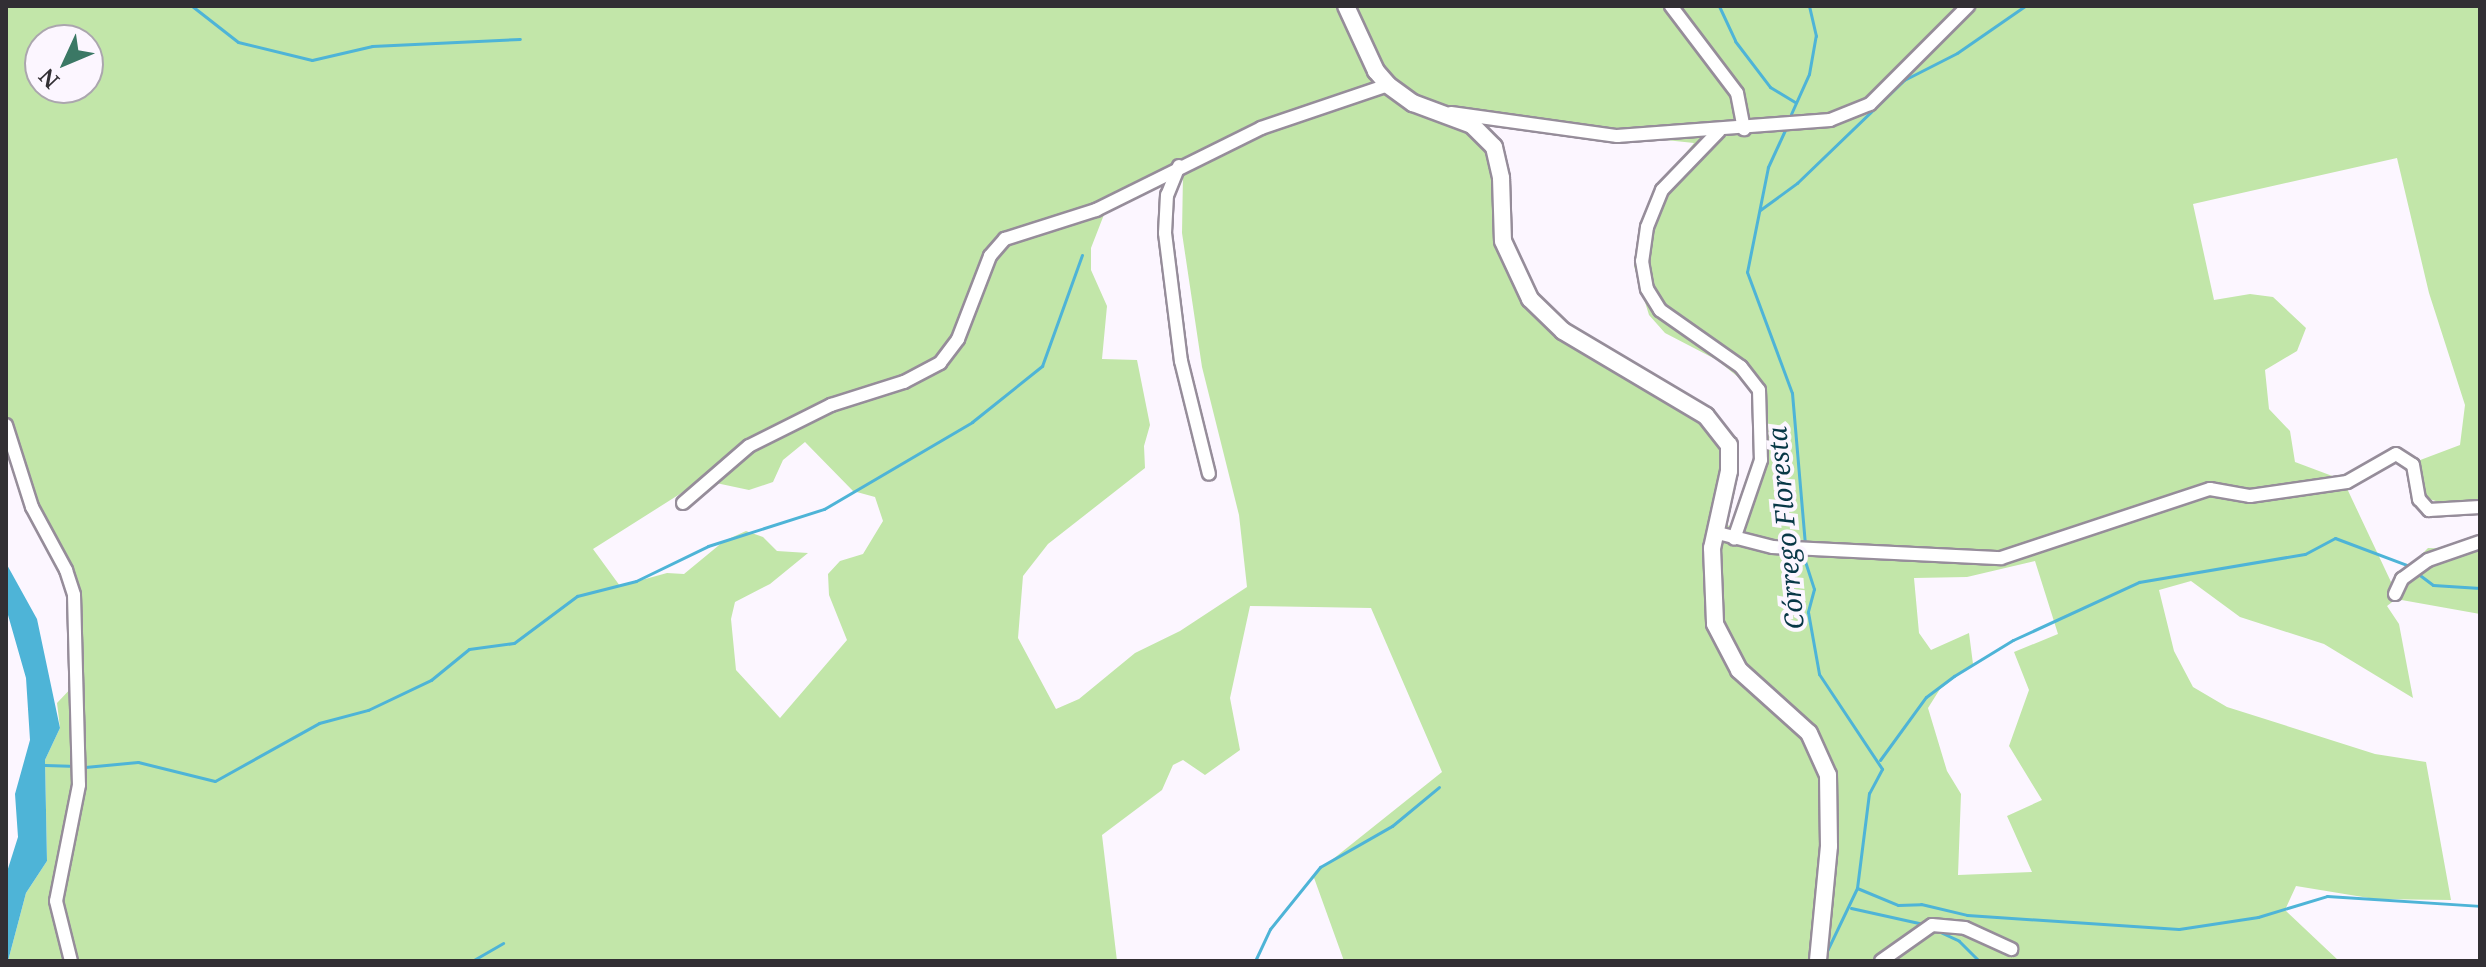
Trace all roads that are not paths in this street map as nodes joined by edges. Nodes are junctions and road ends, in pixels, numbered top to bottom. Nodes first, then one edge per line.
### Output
1 (1346, 6) edge
2 (1671, 6) edge
3 (1968, 6) edge
4 (1388, 85) junction
5 (1440, 112) junction
6 (1744, 129) junction
7 (1720, 130) junction
8 (1179, 166) junction
9 (6, 425) edge
10 (1209, 474) dead end
11 (683, 503) dead end
12 (2480, 507) edge
13 (1714, 532) junction
14 (1734, 539) junction
15 (2480, 542) edge
16 (2395, 594) dead end
17 (2011, 949) dead end
18 (1818, 957) edge
19 (71, 961) edge
20 (1881, 961) edge

1 - 4 main road
2 - 6 street
3 - 6 street
4 - 5 main road
4 - 8 street
5 - 7 street
5 - 13 main road
6 - 7 street
7 - 14 street
8 - 10 street
8 - 11 street
9 - 19 street
12 - 14 street
13 - 14 street
13 - 18 main road
15 - 16 street
17 - 20 street

